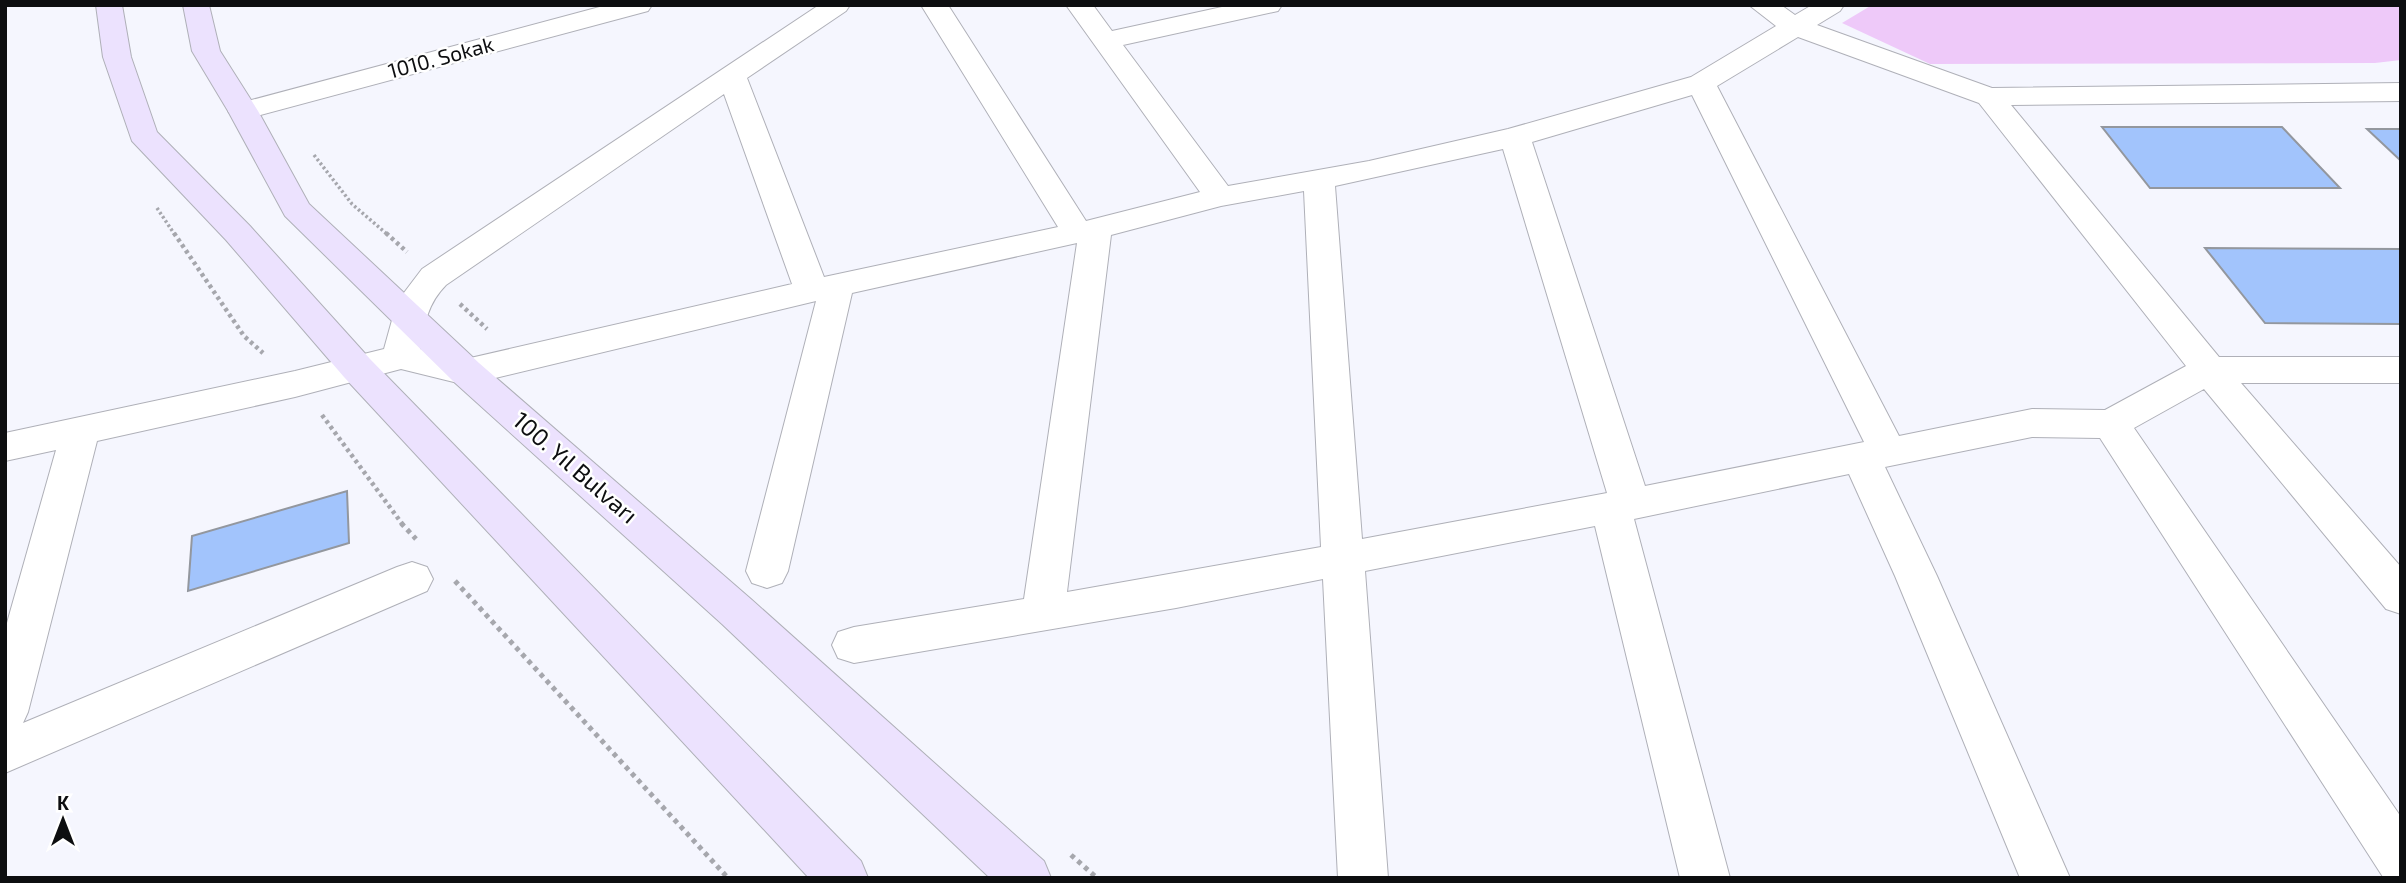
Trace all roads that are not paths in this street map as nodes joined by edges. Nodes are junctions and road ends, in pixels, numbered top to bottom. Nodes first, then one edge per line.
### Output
1 (109, 5) edge
2 (196, 5) edge
3 (639, 5) edge
4 (837, 5) edge
5 (934, 5) edge
6 (1079, 5) edge
7 (1269, 5) edge
8 (1762, 5) edge
9 (1831, 5) edge
10 (1794, 26) junction
11 (1105, 41) junction
12 (733, 78) junction
13 (1701, 83) junction
14 (2401, 92) edge
15 (1989, 97) junction
16 (258, 107) junction
17 (1515, 137) junction
18 (1319, 179) junction
19 (1220, 197) junction
20 (1086, 231) junction
21 (824, 288) junction
22 (407, 316) junction
23 (401, 357) junction
24 (356, 368) junction
25 (2208, 370) junction
26 (2401, 370) edge
27 (466, 372) junction
28 (2111, 424) junction
29 (80, 432) junction
30 (5, 447) edge
31 (1874, 454) junction
32 (1621, 505) junction
33 (1344, 559) junction
34 (426, 565) road end
35 (767, 571) dead end
36 (2401, 597) edge
37 (1043, 613) junction
38 (854, 645) dead end
39 (5, 712) edge
40 (5, 752) edge
41 (2401, 860) edge
42 (843, 878) edge
43 (1026, 878) edge
44 (1363, 878) edge
45 (1705, 878) edge
46 (2045, 878) edge

1 - 24 main road
2 - 16 main road, 100. Yıl Bulvarı
3 - 16 street, 1010. Sokak
4 - 12 street
5 - 20 street
6 - 11 street
7 - 11 street
8 - 10 street
9 - 10 street
10 - 13 street
10 - 15 street
11 - 19 street
12 - 21 street
12 - 22 street
13 - 17 street
13 - 31 street
14 - 15 street
15 - 25 street
16 - 22 main road, 100. Yıl Bulvarı
17 - 18 street
17 - 32 street
18 - 19 street
18 - 33 street
19 - 20 street
20 - 21 street
20 - 37 street
21 - 27 street
21 - 35 street
22 - 23 street
22 - 27 main road, 100. Yıl Bulvarı
23 - 24 street
23 - 27 street
24 - 29 street
24 - 42 main road
25 - 26 street
25 - 28 street
25 - 36 street
27 - 43 main road, 100. Yıl Bulvarı
28 - 31 street
28 - 41 street
29 - 30 street
29 - 39 street
31 - 32 street
31 - 46 street
32 - 33 street
32 - 45 street
33 - 37 street
33 - 44 street
34 - 40 street
37 - 38 street

